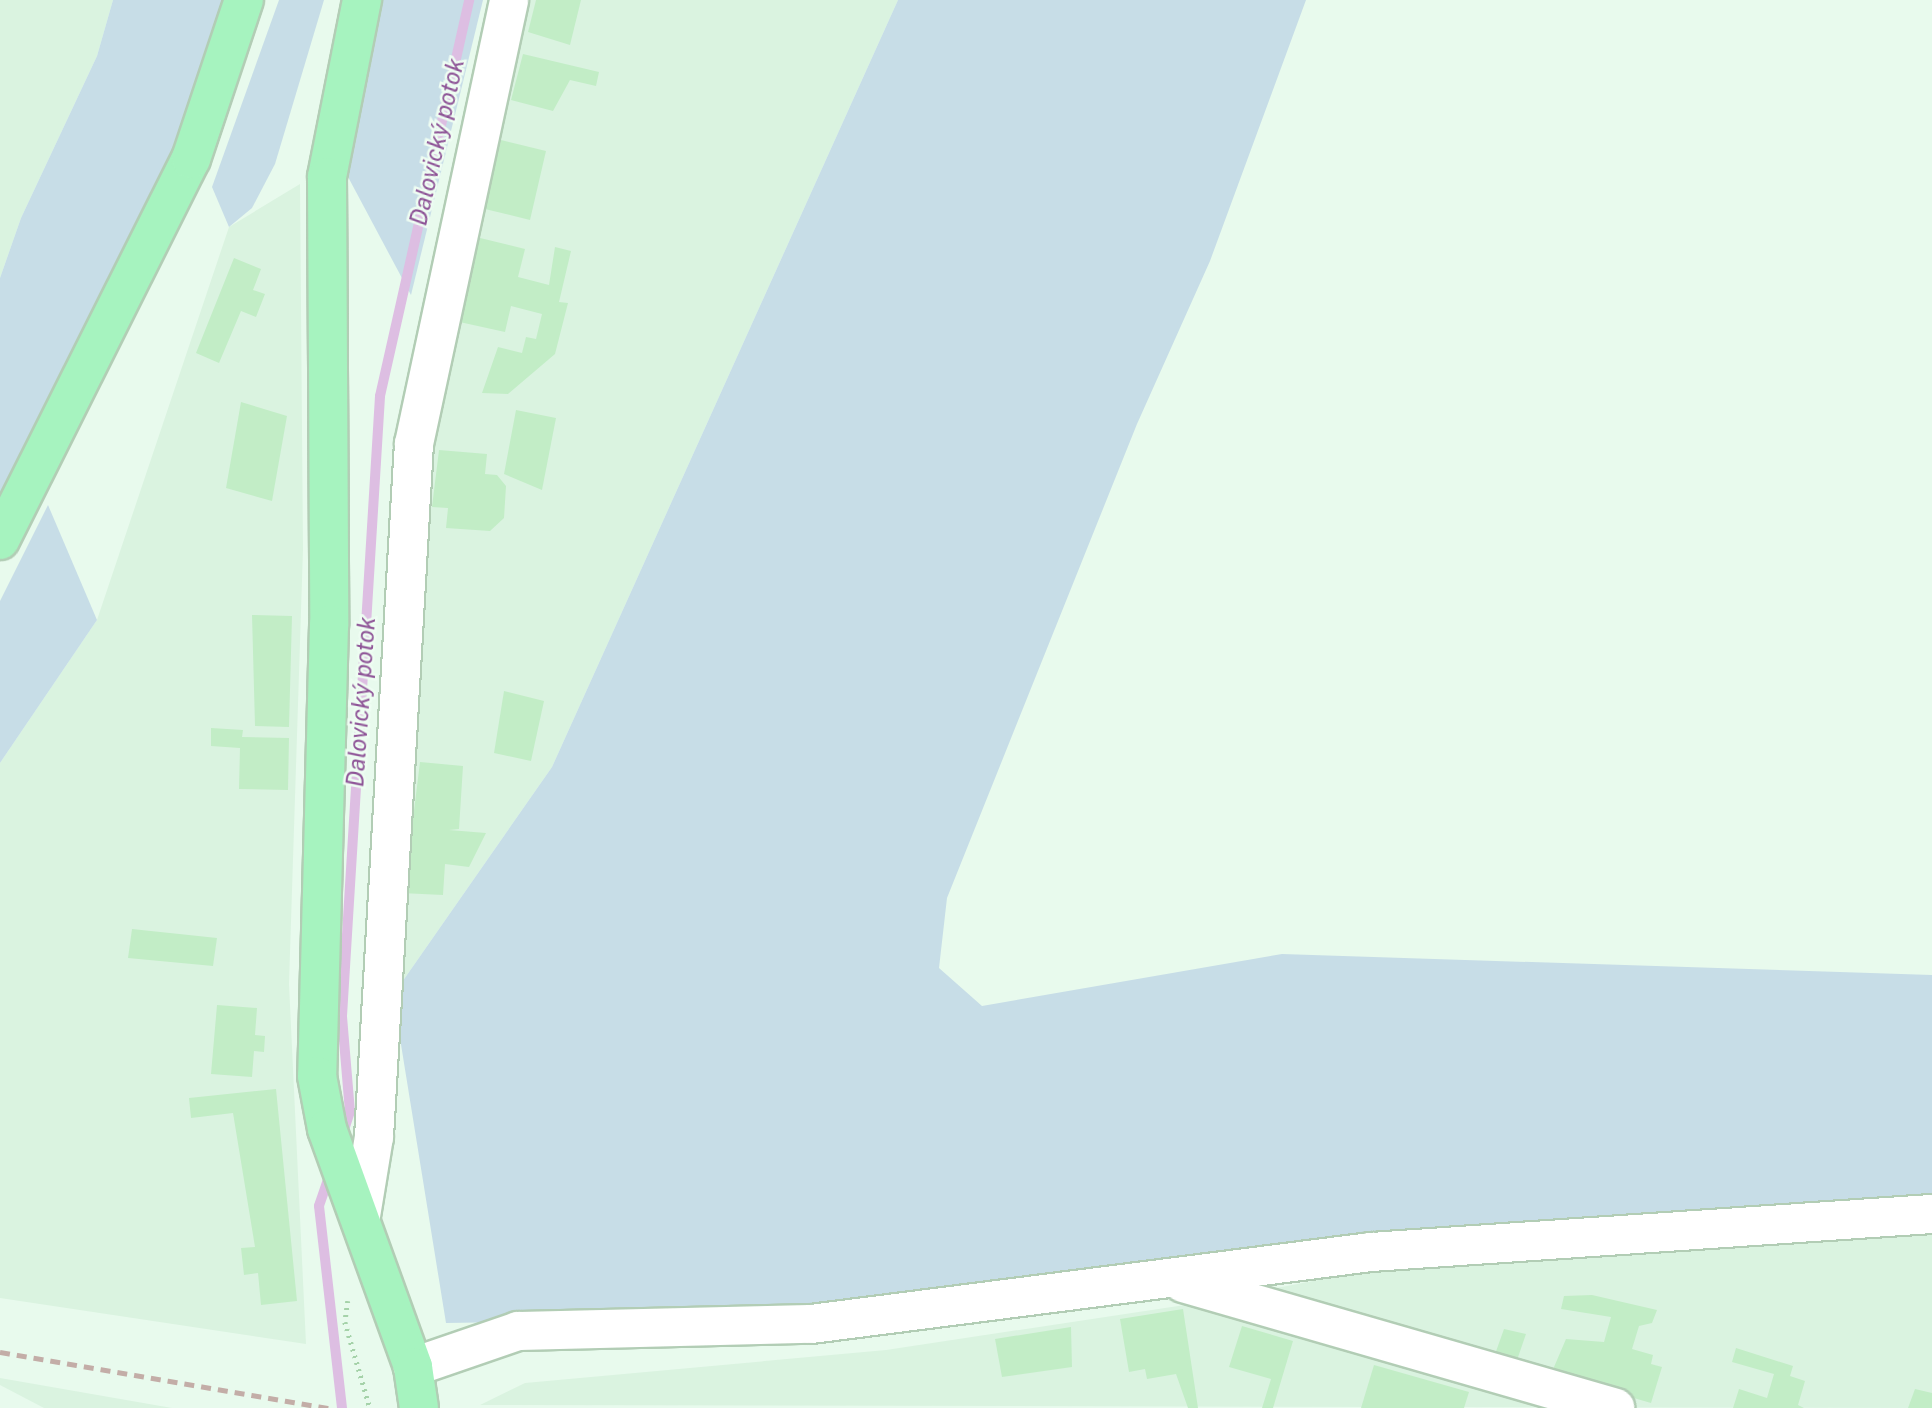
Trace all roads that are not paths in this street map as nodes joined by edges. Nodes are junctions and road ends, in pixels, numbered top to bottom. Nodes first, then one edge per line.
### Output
1 (244, 0) edge
2 (362, 0) edge
3 (509, 0) edge
4 (0, 540) edge
5 (355, 1200) junction
6 (1932, 1214) edge
7 (1167, 1278) junction
8 (413, 1367) junction
9 (419, 1408) edge
10 (1615, 1408) edge

1 - 4 main road
2 - 5 main road
3 - 5 street
5 - 8 main road
6 - 7 street
7 - 8 street
7 - 10 street
8 - 9 main road

